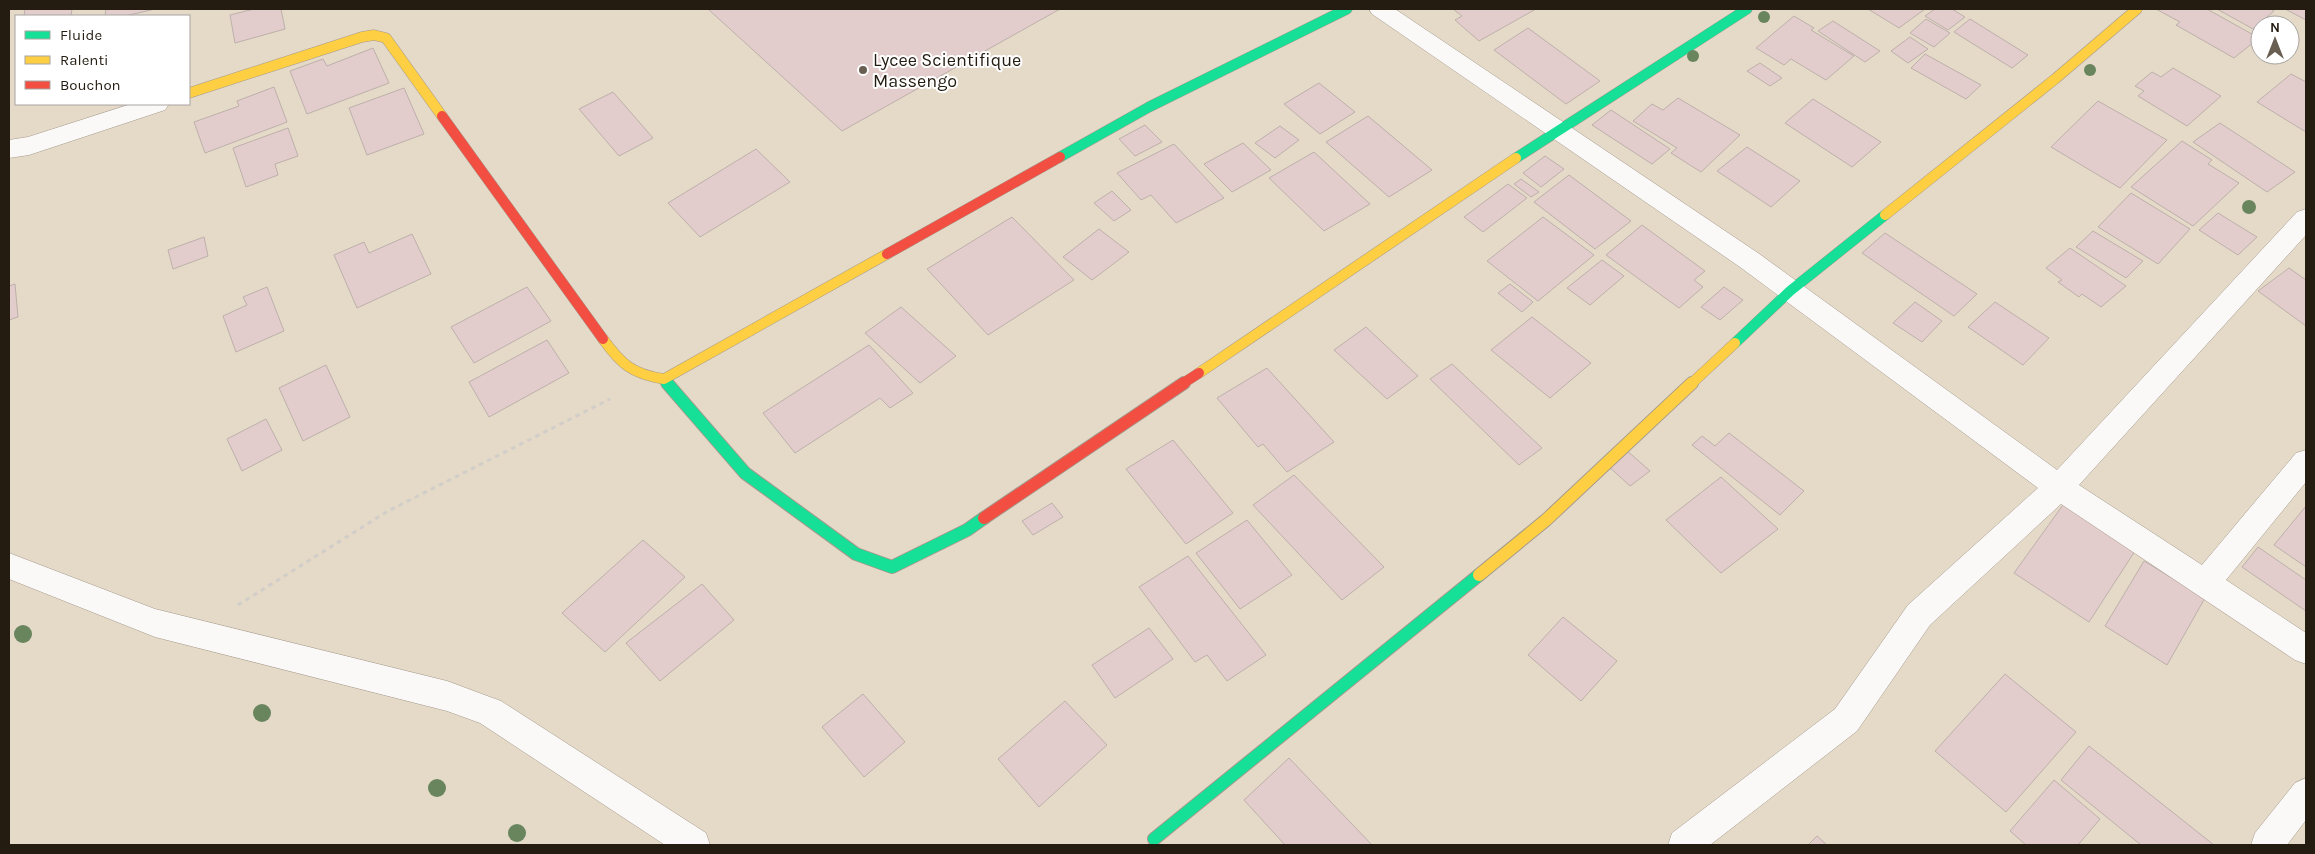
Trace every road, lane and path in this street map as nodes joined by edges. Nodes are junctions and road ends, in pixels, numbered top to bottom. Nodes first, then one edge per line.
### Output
1 (1347, 9) edge
2 (1380, 9) edge
3 (1746, 9) edge
4 (2137, 9) edge
5 (190, 93) edge
6 (154, 105) edge
7 (1558, 130) junction
8 (9, 149) edge
9 (2306, 219) edge
10 (1790, 291) junction
11 (650, 377) junction
12 (664, 379) junction
13 (2306, 462) edge
14 (2059, 487) junction
15 (9, 566) edge
16 (2205, 582) junction
17 (194, 632) junction
18 (2306, 650) edge
19 (2306, 794) edge
20 (1154, 839) dead end
21 (694, 845) edge
22 (1684, 845) edge
23 (2267, 845) edge

1 - 12 street
2 - 7 street
3 - 7 street
4 - 10 street
5 - 11 street
6 - 8 street
7 - 10 street
7 - 12 street
9 - 14 street
10 - 14 street
10 - 20 street
11 - 12 street
11 - 17 path
13 - 16 street
14 - 16 street
14 - 22 street
15 - 17 street
16 - 18 street
17 - 21 street
19 - 23 street

